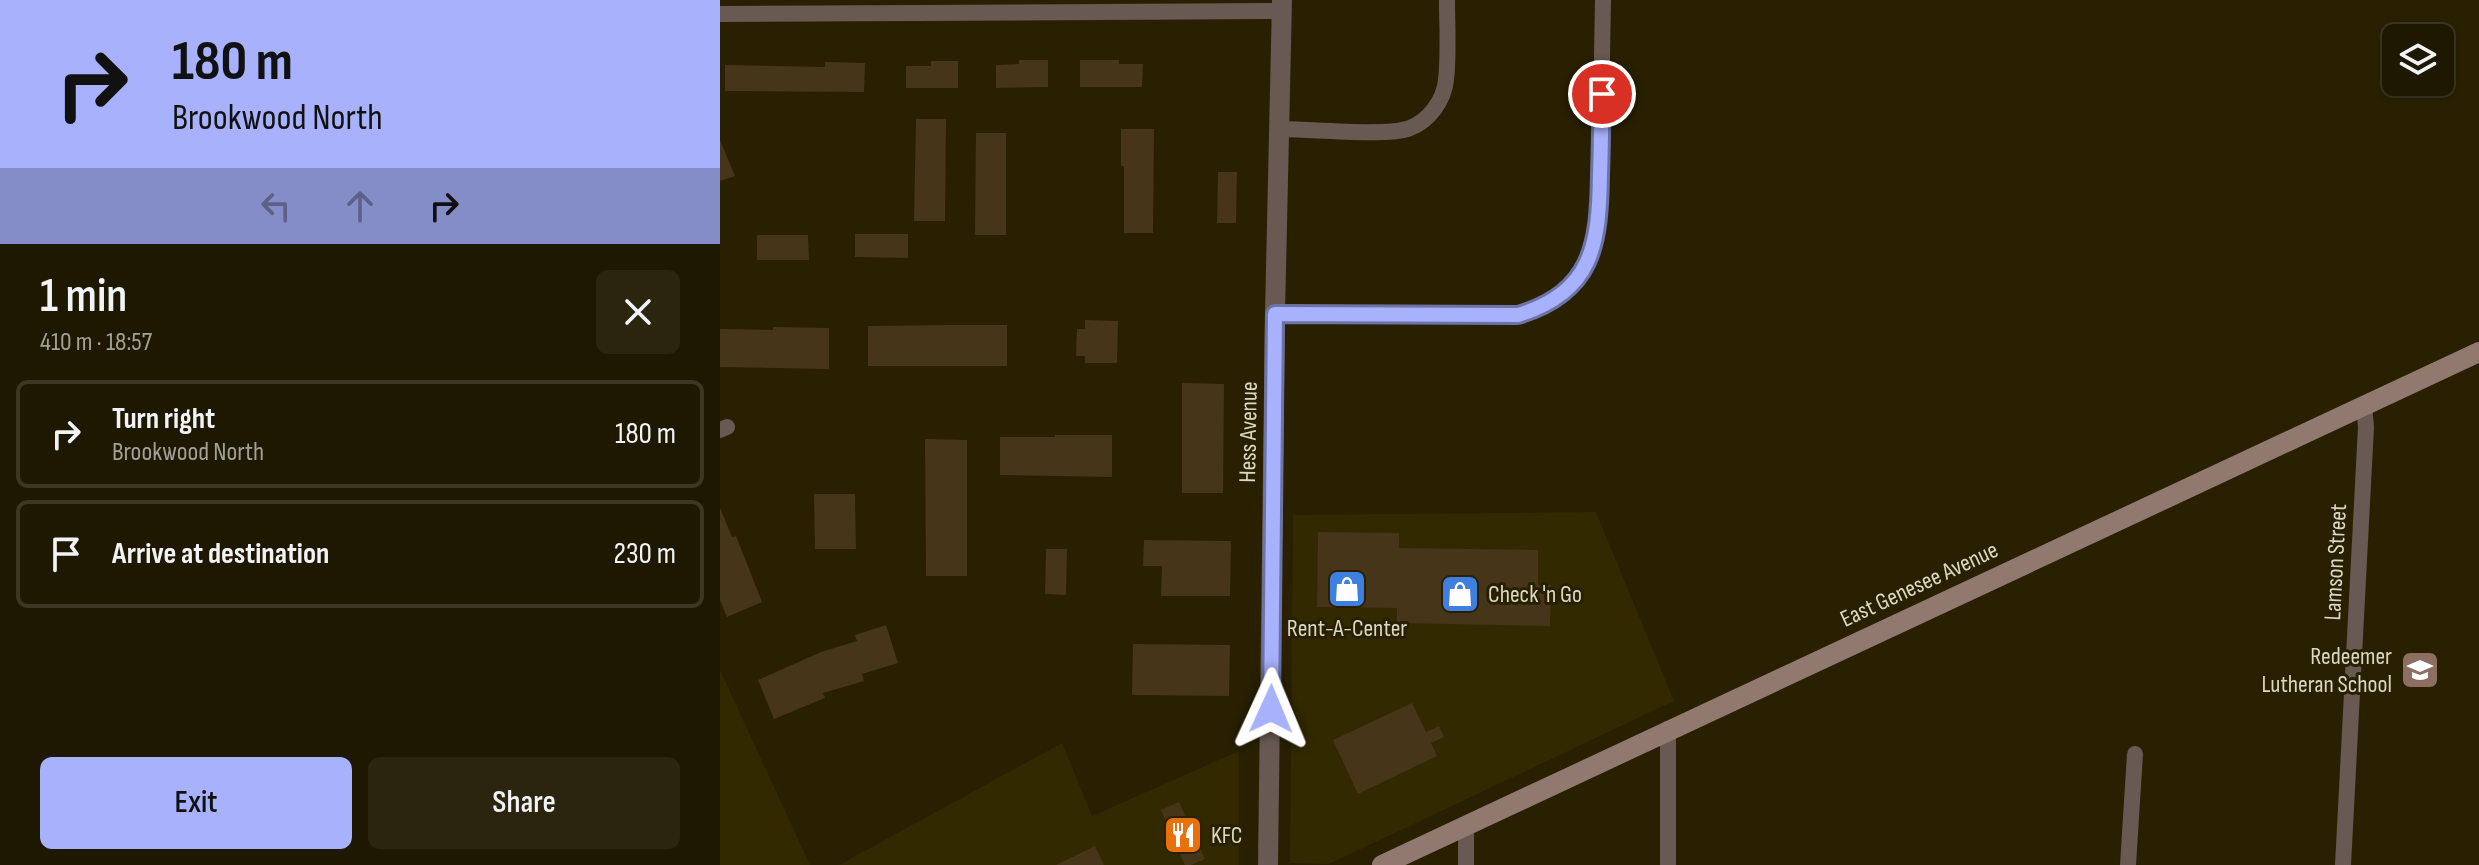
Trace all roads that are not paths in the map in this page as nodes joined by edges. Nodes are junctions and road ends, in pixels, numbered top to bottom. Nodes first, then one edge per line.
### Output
1 (1447, 0) edge
2 (1603, 0) edge
3 (1282, 6) edge
4 (720, 14) edge
5 (1281, 129) junction
6 (1275, 314) junction
7 (2479, 352) edge
8 (2364, 405) junction
9 (1668, 729) junction
10 (2135, 754) dead end
11 (1466, 825) junction
12 (1268, 865) edge
13 (1382, 865) edge
14 (1466, 865) edge
15 (1668, 865) edge
16 (2128, 865) edge
17 (2343, 865) edge

1 - 5 street
2 - 6 street
3 - 4 street
3 - 5 street, Hess Avenue
5 - 6 street, Hess Avenue
6 - 12 street, Hess Avenue
7 - 8 main road, East Genesee Avenue
8 - 9 main road, East Genesee Avenue
8 - 17 street, Lamson Street
9 - 11 main road, East Genesee Avenue
9 - 15 street
10 - 16 street
11 - 13 main road, East Genesee Avenue
11 - 14 street

